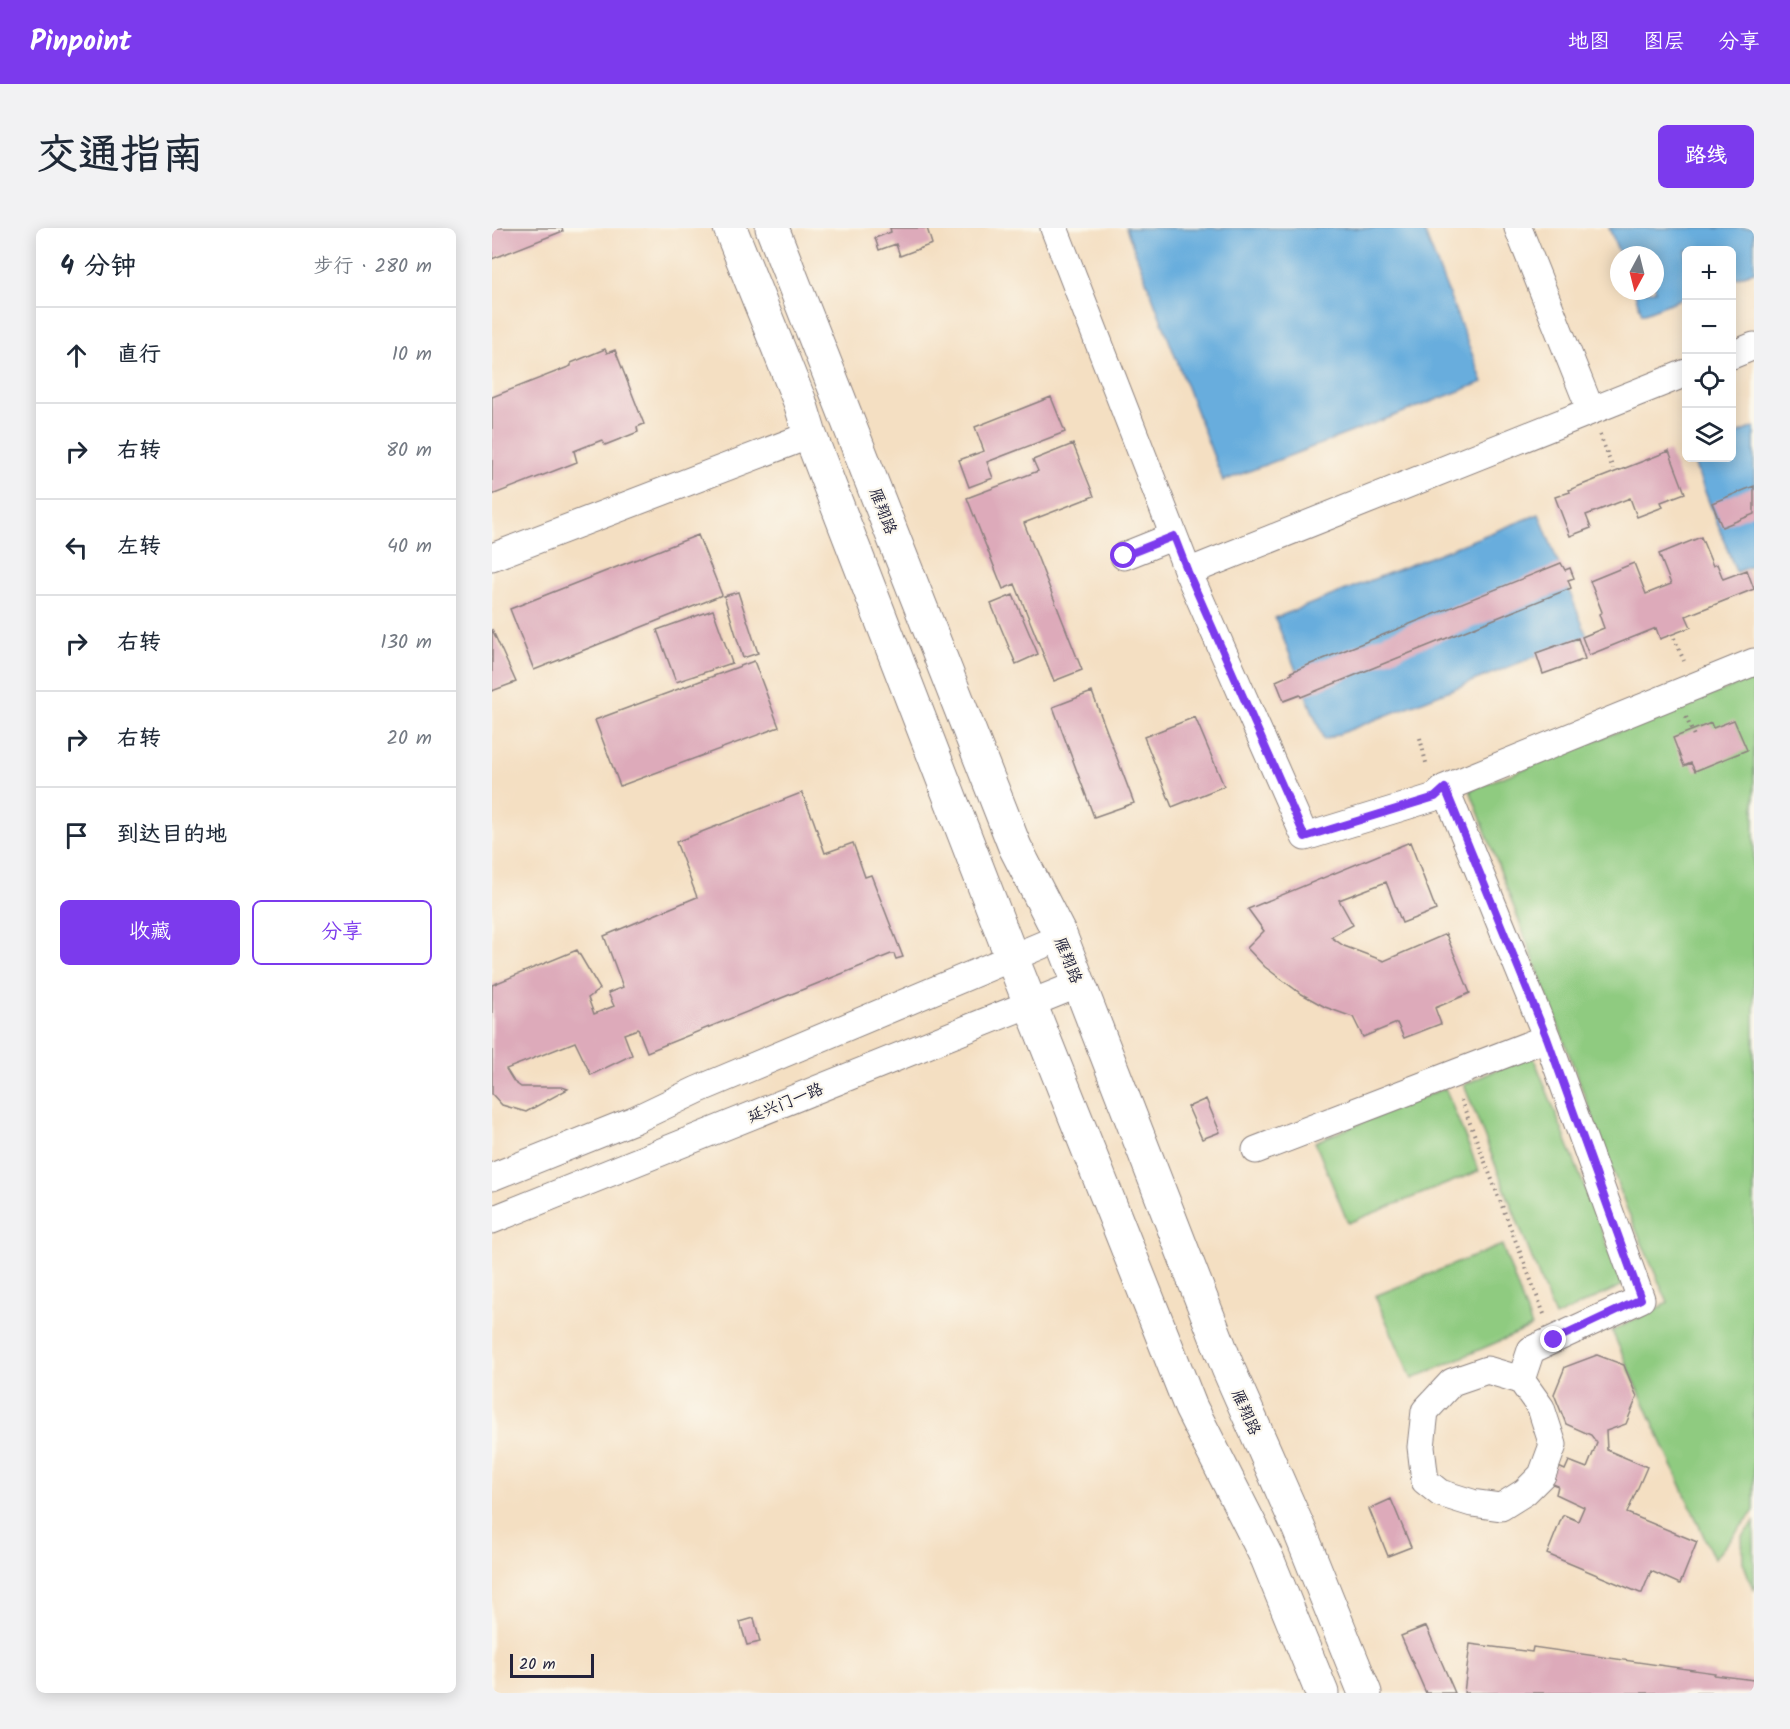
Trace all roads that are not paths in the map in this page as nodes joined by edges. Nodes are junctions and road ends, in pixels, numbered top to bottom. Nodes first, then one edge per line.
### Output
1 (730, 228) edge
2 (772, 228) edge
3 (1054, 228) edge
4 (1518, 228) edge
5 (1754, 346) edge
6 (1734, 354) edge
7 (1682, 375) edge
8 (1591, 411) junction
9 (810, 435) junction
10 (1174, 536) junction
11 (1124, 556) dead end
12 (492, 557) edge
13 (1188, 572) junction
14 (1754, 662) edge
15 (1445, 788) junction
16 (1061, 937) junction
17 (1012, 958) junction
18 (1079, 984) junction
19 (1030, 1003) junction
20 (1547, 1038) junction
21 (1256, 1150) dead end
22 (492, 1177) edge
23 (492, 1220) edge
24 (1521, 1380) junction
25 (1322, 1693) edge
26 (1365, 1693) edge

1 - 9 main road
2 - 16 main road, 雁翔路
3 - 10 street
4 - 8 street
5 - 6 street
7 - 8 street
8 - 13 street
9 - 12 street
9 - 17 main road
10 - 11 street
10 - 13 street
13 - 15 street
14 - 15 street
15 - 20 street
16 - 17 street
16 - 18 main road, 雁翔路
17 - 19 main road
17 - 22 street
18 - 19 street, 延兴门一路
18 - 26 main road, 雁翔路
19 - 23 street, 延兴门一路
19 - 25 main road
20 - 21 street
20 - 24 street
24 - 24 street

